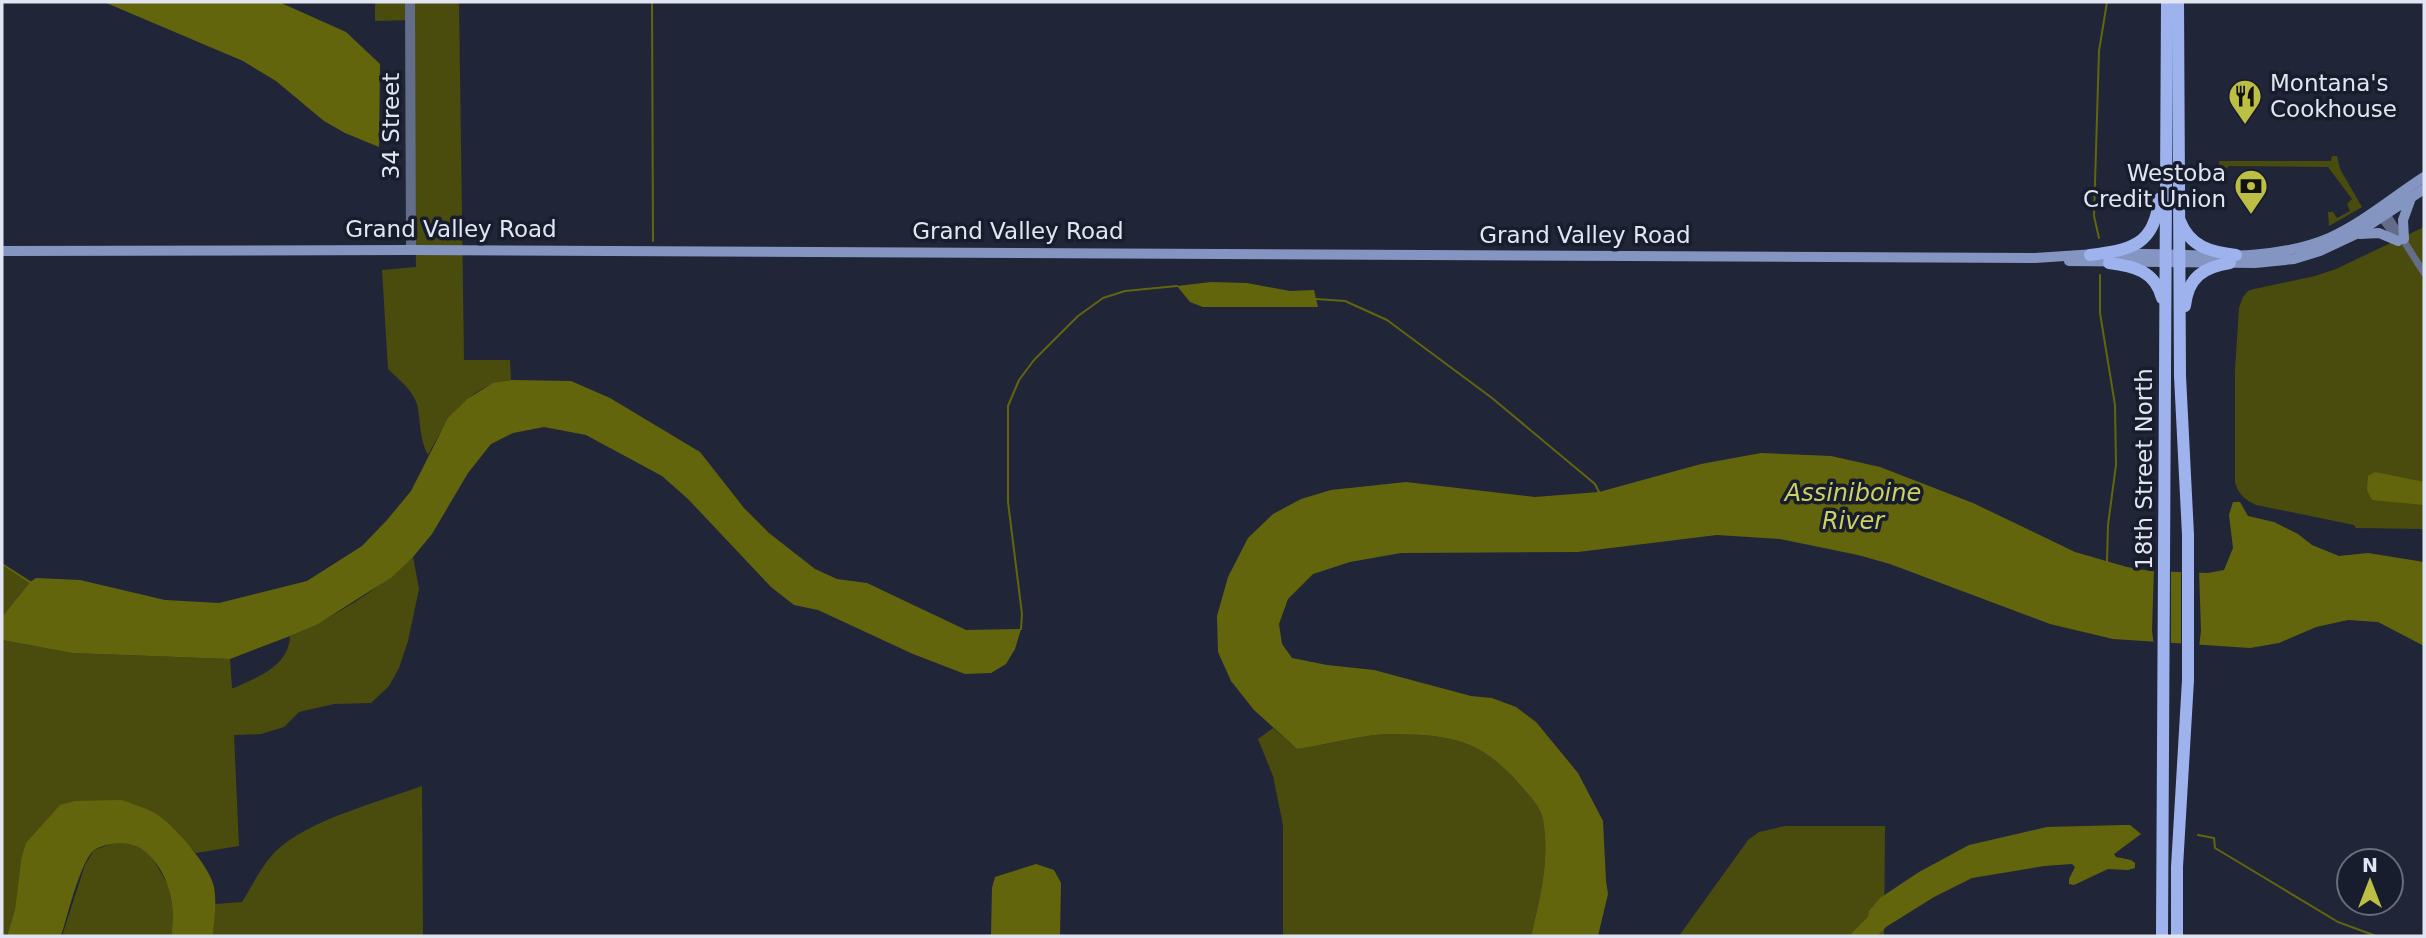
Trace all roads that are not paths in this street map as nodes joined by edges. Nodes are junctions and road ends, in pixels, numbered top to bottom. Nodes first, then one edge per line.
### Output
1 (410, 2) edge
2 (2167, 2) edge
3 (2178, 2) edge
4 (2165, 105) junction
5 (2424, 177) edge
6 (2424, 189) edge
7 (2412, 198) junction
8 (2178, 204) junction
9 (2381, 212) junction
10 (2354, 235) junction
11 (2401, 240) junction
12 (411, 250) junction
13 (2, 251) edge
14 (2090, 254) junction
15 (2035, 258) junction
16 (2172, 259) junction
17 (2233, 259) junction
18 (2109, 263) junction
19 (2424, 272) edge
20 (2165, 318) junction
21 (2180, 365) junction
22 (2162, 936) edge
23 (2177, 936) edge

1 - 12 street, 34 Street
2 - 4 main road, 18th Street North
3 - 8 main road, 18th Street North
4 - 14 main road
4 - 16 main road, 18th Street North
5 - 9 main road
6 - 7 main road
7 - 9 main road
7 - 11 main road
8 - 16 main road, 18th Street North
8 - 17 main road
9 - 10 main road
9 - 11 street
9 - 17 main road
10 - 11 main road
10 - 17 main road
11 - 19 street
12 - 13 main road, Grand Valley Road
12 - 15 main road, Grand Valley Road
14 - 15 main road, Grand Valley Road
14 - 16 main road, Grand Valley Road
15 - 18 main road, Grand Valley Road
16 - 17 main road
16 - 18 main road, Grand Valley Road
16 - 20 main road, 18th Street North
16 - 21 main road, 18th Street North
17 - 21 main road
18 - 20 main road
20 - 22 main road, 18th Street North
21 - 23 main road, 18th Street North

